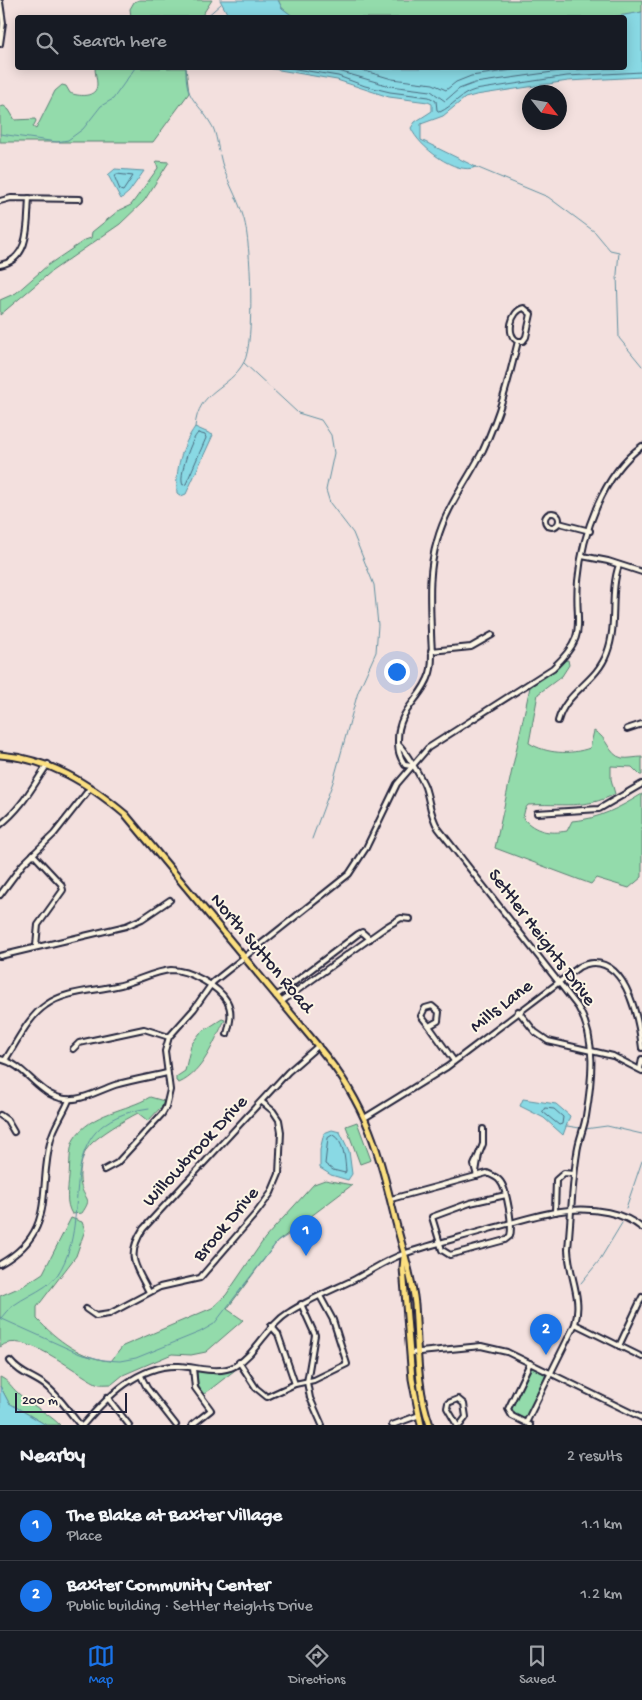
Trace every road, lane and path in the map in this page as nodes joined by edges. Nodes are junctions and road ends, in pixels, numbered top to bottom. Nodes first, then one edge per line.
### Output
1 (0, 2) edge
2 (0, 44) edge
3 (29, 198) junction
4 (80, 199) dead end
5 (0, 201) edge
6 (0, 265) edge
7 (518, 341) junction
8 (642, 446) edge
9 (559, 523) dead end
10 (590, 531) junction
11 (582, 556) junction
12 (619, 565) junction
13 (642, 572) edge
14 (492, 635) dead end
15 (431, 651) junction
16 (558, 721) dead end
17 (642, 724) edge
18 (627, 729) dead end
19 (0, 755) edge
20 (48, 764) junction
21 (411, 766) junction
22 (642, 784) edge
23 (91, 787) junction
24 (537, 813) dead end
25 (0, 825) edge
26 (33, 854) junction
27 (0, 895) edge
28 (170, 900) dead end
29 (410, 919) dead end
30 (370, 939) junction
31 (36, 946) junction
32 (0, 956) edge
33 (244, 957) junction
34 (557, 981) junction
35 (210, 986) junction
36 (276, 996) junction
37 (281, 1002) junction
38 (518, 1011) junction
39 (429, 1026) junction
40 (227, 1034) dead end
41 (169, 1037) junction
42 (319, 1048) junction
43 (642, 1048) edge
44 (73, 1049) dead end
45 (592, 1050) junction
46 (0, 1059) edge
47 (642, 1059) edge
48 (5, 1060) junction
49 (454, 1062) junction
50 (641, 1070) edge
51 (167, 1073) junction
52 (69, 1100) junction
53 (262, 1102) junction
54 (0, 1114) edge
55 (366, 1117) junction
56 (484, 1129) dead end
57 (14, 1132) dead end
58 (104, 1170) dead end
59 (476, 1174) junction
60 (574, 1174) junction
61 (506, 1195) junction
62 (391, 1199) junction
63 (572, 1210) junction
64 (555, 1212) junction
65 (510, 1223) junction
66 (642, 1228) edge
67 (440, 1244) junction
68 (404, 1254) junction
69 (0, 1264) edge
70 (149, 1292) junction
71 (320, 1296) junction
72 (642, 1299) edge
73 (301, 1304) junction
74 (86, 1309) dead end
75 (575, 1324) junction
76 (271, 1326) junction
77 (619, 1346) junction
78 (418, 1352) junction
79 (410, 1353) junction
80 (642, 1357) edge
81 (10, 1361) dead end
82 (239, 1362) junction
83 (530, 1363) junction
84 (193, 1368) junction
85 (550, 1373) junction
86 (141, 1376) junction
87 (306, 1382) junction
88 (295, 1384) junction
89 (107, 1397) junction
90 (417, 1416) junction
91 (516, 1418) junction
92 (642, 1418) edge
93 (528, 1424) edge
94 (81, 1425) edge
95 (129, 1425) edge
96 (176, 1425) edge
97 (192, 1425) edge
98 (322, 1425) edge
99 (392, 1425) edge
100 (421, 1425) edge
101 (430, 1425) edge
102 (458, 1425) edge
103 (512, 1425) edge

1 - 2 street
3 - 4 street
3 - 5 street
3 - 6 street
7 - 7 street
7 - 15 street
8 - 10 street
9 - 10 street
10 - 11 street
11 - 12 street
11 - 21 street
12 - 13 street
12 - 16 street
14 - 15 street
15 - 21 street, Settler Heights Drive
17 - 18 street
19 - 20 main road, North Sutton Road
20 - 23 main road, North Sutton Road
20 - 25 street
21 - 33 street
21 - 34 street, Settler Heights Drive
22 - 24 street
23 - 26 street
23 - 33 main road, North Sutton Road
26 - 27 street
26 - 31 street
28 - 31 street
29 - 30 street
30 - 36 street
30 - 37 street
31 - 32 street
33 - 35 street
33 - 36 main road, North Sutton Road
34 - 38 street, Mills Lane
34 - 43 street, Mills Lane
34 - 45 street, Settler Heights Drive
35 - 40 street
35 - 41 street
35 - 48 street
36 - 37 main road, North Sutton Road
37 - 42 main road, North Sutton Road
38 - 45 street
38 - 49 street, Mills Lane
39 - 39 street
39 - 49 street
41 - 44 street
41 - 51 street
42 - 53 street, Willowbrook Drive
42 - 55 main road, North Sutton Road
45 - 50 street
45 - 60 street, Settler Heights Drive
46 - 48 street
47 - 50 street
48 - 52 street
49 - 55 street, Mills Lane
51 - 52 street
51 - 58 street
52 - 69 street
53 - 70 street, Willowbrook Drive
53 - 70 street, Brook Drive
54 - 57 street
55 - 62 main road, North Sutton Road
56 - 59 street
59 - 61 street
59 - 62 street
60 - 63 street, Settler Heights Drive
60 - 64 street
61 - 65 street
61 - 67 street
62 - 68 main road, North Sutton Road
63 - 64 street
63 - 66 street
63 - 75 street
64 - 65 street
65 - 67 street
65 - 67 street
67 - 68 street
68 - 71 street
68 - 78 main road, North Sutton Road
68 - 79 main road, North Sutton Road
70 - 74 street, Brook Drive
71 - 73 street
71 - 87 street
72 - 77 street
73 - 76 street
73 - 87 street
75 - 77 street
75 - 85 street
76 - 82 street
76 - 88 street
77 - 80 street
78 - 79 street
78 - 83 street
78 - 101 main road, North Sutton Road
79 - 90 main road, North Sutton Road
81 - 94 street
82 - 84 street
82 - 88 street
83 - 85 street
83 - 91 street
84 - 86 street
84 - 97 street
85 - 92 street
85 - 93 street
86 - 89 street
86 - 96 street
87 - 88 street
87 - 98 street
89 - 94 street
89 - 95 street
90 - 99 street
90 - 100 main road, North Sutton Road
91 - 93 street
91 - 103 street
102 - 102 street

